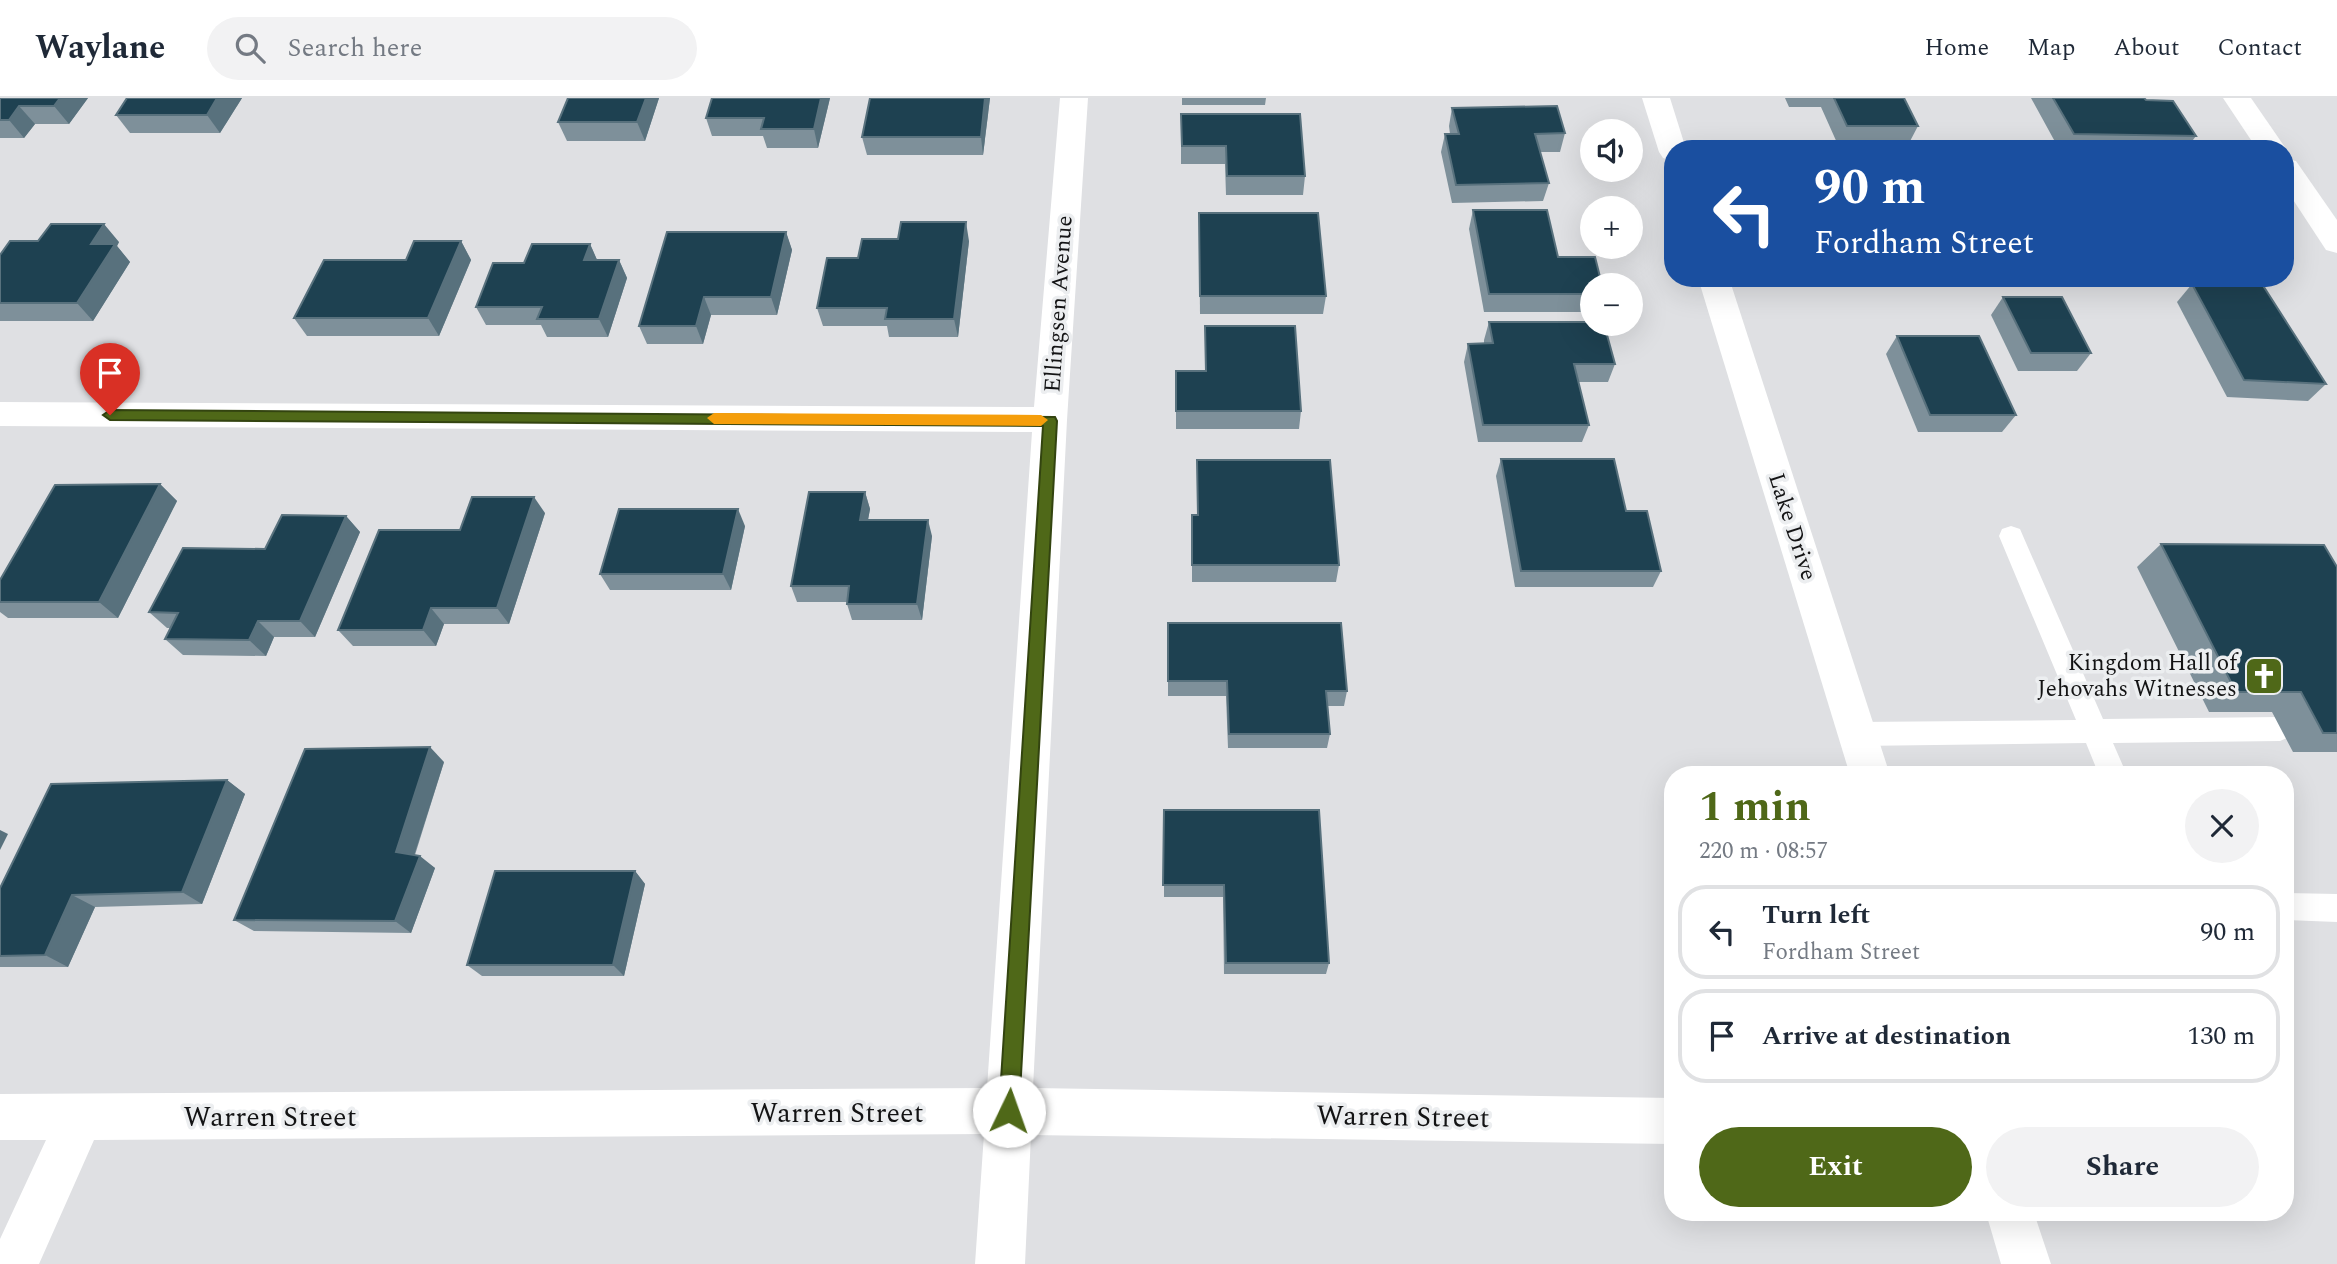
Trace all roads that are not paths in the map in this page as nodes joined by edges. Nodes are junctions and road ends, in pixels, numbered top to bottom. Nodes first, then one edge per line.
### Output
1 (1074, 98) edge
2 (1656, 98) edge
3 (2237, 98) edge
4 (1669, 140) edge
5 (2266, 140) edge
6 (2294, 180) edge
7 (2337, 243) edge
8 (1716, 287) edge
9 (0, 414) edge
10 (1050, 421) junction
11 (2011, 536) dead end
12 (2280, 729) edge
13 (2095, 731) junction
14 (1857, 734) junction
15 (1867, 766) edge
16 (2109, 766) edge
17 (2294, 907) edge
18 (2337, 908) edge
19 (1009, 1111) junction
20 (0, 1117) edge
21 (80, 1118) junction
22 (1664, 1121) edge
23 (2013, 1221) edge
24 (15, 1264) edge
25 (1000, 1264) edge
26 (2026, 1264) edge

1 - 10 street, Ellingsen Avenue
2 - 4 street
3 - 5 street
6 - 7 street
8 - 14 street, Lake Drive
9 - 10 street
10 - 19 street, Ellingsen Avenue
11 - 13 lane
12 - 13 lane
13 - 14 lane
13 - 16 lane
14 - 15 street, Lake Drive
17 - 18 lane
19 - 21 street, Warren Street
19 - 22 street, Warren Street
19 - 25 street, Ellingsen Avenue
20 - 21 street, Warren Street
21 - 24 street
23 - 26 street

